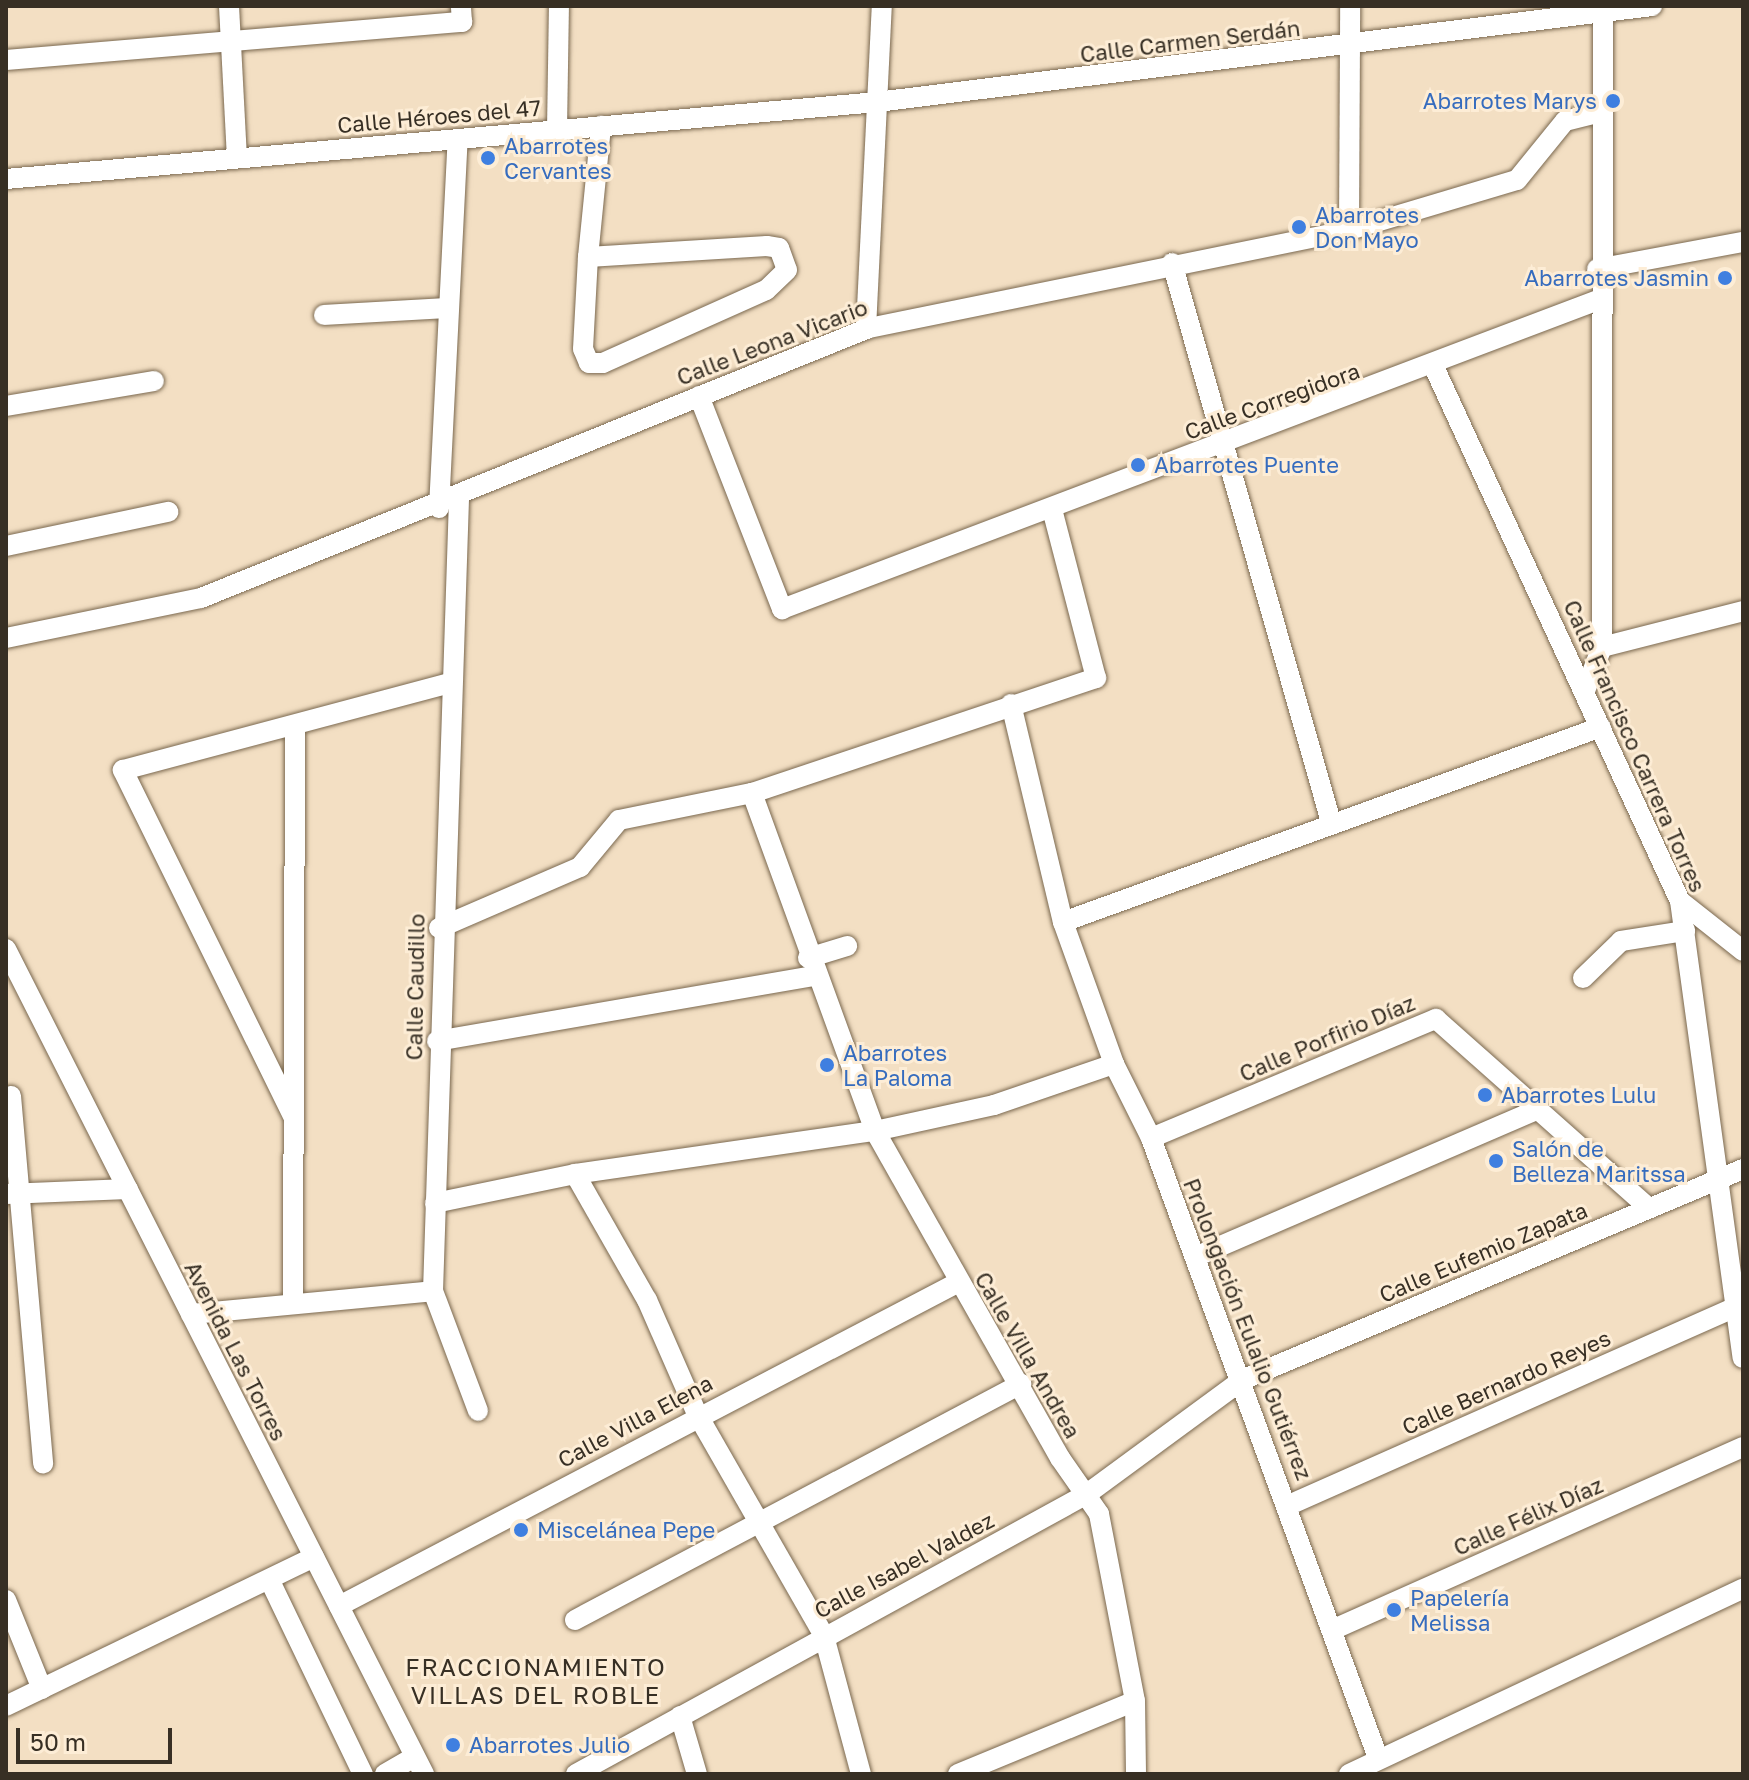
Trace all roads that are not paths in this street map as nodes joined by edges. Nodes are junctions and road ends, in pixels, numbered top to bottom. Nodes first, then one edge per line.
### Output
1 (229, 6) edge
2 (461, 6) edge
3 (559, 6) edge
4 (882, 6) edge
5 (1350, 6) edge
6 (1652, 6) edge
7 (1603, 10) edge
8 (231, 45) junction
9 (1348, 47) junction
10 (6, 60) edge
11 (877, 102) junction
12 (1600, 112) junction
13 (601, 126) junction
14 (557, 130) junction
15 (458, 139) junction
16 (237, 158) junction
17 (6, 179) edge
18 (1349, 230) junction
19 (1743, 242) edge
20 (588, 257) junction
21 (1172, 263) junction
22 (1597, 269) junction
23 (1598, 300) junction
24 (446, 308) junction
25 (324, 315) dead end
26 (866, 329) junction
27 (1434, 367) junction
28 (154, 381) dead end
29 (699, 396) junction
30 (6, 406) edge
31 (1228, 443) junction
32 (459, 499) junction
33 (439, 508) junction
34 (1052, 509) junction
35 (168, 512) dead end
36 (6, 546) edge
37 (1743, 611) edge
38 (6, 638) edge
39 (1602, 647) junction
40 (449, 683) junction
41 (1586, 688) junction
42 (1011, 704) junction
43 (295, 725) junction
44 (1601, 727) junction
45 (752, 793) junction
46 (1331, 822) junction
47 (1680, 901) junction
48 (1063, 922) junction
49 (439, 928) junction
50 (1685, 931) junction
51 (847, 946) dead end
52 (6, 949) edge
53 (1743, 951) edge
54 (811, 967) junction
55 (1583, 978) dead end
56 (437, 1041) junction
57 (1114, 1064) junction
58 (11, 1096) dead end
59 (1538, 1109) junction
60 (294, 1118) junction
61 (875, 1131) junction
62 (1151, 1138) junction
63 (1743, 1169) edge
64 (575, 1174) junction
65 (1721, 1178) junction
66 (128, 1189) junction
67 (12, 1194) edge
68 (435, 1203) junction
69 (1649, 1208) junction
70 (1195, 1257) junction
71 (957, 1283) junction
72 (433, 1291) junction
73 (293, 1304) junction
74 (1740, 1306) edge
75 (191, 1314) junction
76 (1743, 1358) edge
77 (1242, 1380) junction
78 (1021, 1384) junction
79 (478, 1411) dead end
80 (697, 1414) junction
81 (1743, 1447) edge
82 (43, 1464) dead end
83 (1087, 1494) junction
84 (1289, 1505) junction
85 (760, 1523) junction
86 (314, 1557) junction
87 (270, 1581) junction
88 (1743, 1589) edge
89 (6, 1600) edge
90 (339, 1606) junction
91 (575, 1620) dead end
92 (1332, 1630) junction
93 (824, 1636) junction
94 (42, 1689) junction
95 (1135, 1701) junction
96 (6, 1706) edge
97 (680, 1716) junction
98 (1378, 1758) junction
99 (420, 1766) edge
100 (363, 1774) edge
101 (385, 1774) edge
102 (576, 1774) edge
103 (697, 1774) edge
104 (861, 1774) edge
105 (958, 1774) edge
106 (1136, 1774) edge
107 (1349, 1774) edge

1 - 8 street
2 - 8 street
3 - 14 street
4 - 11 street
5 - 9 street
6 - 7 street, Calle Carmen Serdán
7 - 9 street, Calle Carmen Serdán
7 - 12 street
8 - 10 street
8 - 16 street
9 - 11 street, Calle Carmen Serdán
9 - 18 street
11 - 13 street, Calle Héroes del 47
11 - 26 street
12 - 18 street, Calle Leona Vicario
12 - 22 street
13 - 14 street, Calle Héroes del 47
13 - 20 street
14 - 15 street, Calle Héroes del 47
15 - 16 street, Calle Héroes del 47
15 - 24 street
16 - 17 street, Calle Héroes del 47
18 - 21 street, Calle Leona Vicario
19 - 22 street
20 - 20 street
21 - 26 street, Calle Leona Vicario
21 - 31 street
22 - 23 street
23 - 27 street, Calle Corregidora
23 - 39 street
24 - 25 street
24 - 33 street
26 - 29 street, Calle Leona Vicario
27 - 31 street, Calle Corregidora
27 - 41 street, Calle Francisco Carrera Torres
28 - 30 street
29 - 32 street, Calle Leona Vicario
29 - 34 street, Calle Corregidora
31 - 34 street, Calle Corregidora
31 - 46 street
32 - 33 street, Calle Leona Vicario
32 - 40 street, Calle Caudillo
33 - 38 street, Calle Leona Vicario
34 - 42 street
35 - 36 street
37 - 39 street
39 - 41 street
40 - 43 street
40 - 49 street, Calle Caudillo
41 - 44 street, Calle Francisco Carrera Torres
42 - 45 street
42 - 48 street, Prolongación Eulalio Gutiérrez
43 - 60 street
43 - 60 street
44 - 46 street
44 - 47 street, Calle Francisco Carrera Torres
45 - 49 street
45 - 54 street, Calle Villa Andrea
46 - 48 street
47 - 50 street, Calle Francisco Carrera Torres
47 - 53 street
48 - 57 street, Prolongación Eulalio Gutiérrez
49 - 56 street, Calle Caudillo
50 - 55 street
50 - 65 street, Calle Francisco Carrera Torres
51 - 54 street
52 - 66 street, Avenida Las Torres
54 - 56 street
54 - 61 street, Calle Villa Andrea
56 - 68 street, Calle Caudillo
57 - 61 street
57 - 62 street, Prolongación Eulalio Gutiérrez
58 - 67 street
59 - 62 street, Calle Porfirio Díaz
59 - 69 street, Calle Porfirio Díaz
59 - 70 street
60 - 73 street
61 - 64 street
61 - 71 street, Calle Villa Andrea
62 - 70 street, Prolongación Eulalio Gutiérrez
63 - 65 street, Calle Eufemio Zapata
64 - 68 street
64 - 80 street
65 - 69 street, Calle Eufemio Zapata
65 - 74 street, Calle Francisco Carrera Torres
66 - 67 street
66 - 75 street, Avenida Las Torres
67 - 82 street
68 - 72 street, Calle Caudillo
69 - 77 street, Calle Eufemio Zapata
70 - 77 street, Prolongación Eulalio Gutiérrez
71 - 78 street, Calle Villa Andrea
71 - 80 street, Calle Villa Elena
72 - 73 street
72 - 79 street
73 - 75 street
74 - 76 street, Calle Francisco Carrera Torres
74 - 84 street, Calle Bernardo Reyes
75 - 86 street, Avenida Las Torres
77 - 83 street, Calle Isabel Valdez
77 - 84 street, Prolongación Eulalio Gutiérrez
78 - 83 street, Calle Villa Andrea
78 - 85 street
80 - 85 street
80 - 90 street, Calle Villa Elena
81 - 92 street, Calle Félix Díaz
83 - 93 street, Calle Isabel Valdez
83 - 95 street, Calle Villa Andrea
84 - 92 street, Prolongación Eulalio Gutiérrez
85 - 91 street
85 - 93 street
86 - 87 street
86 - 90 street, Avenida Las Torres
87 - 94 street
87 - 100 street
88 - 98 street
89 - 94 street
90 - 99 street, Avenida Las Torres
92 - 98 street, Prolongación Eulalio Gutiérrez
93 - 97 street, Calle Isabel Valdez
93 - 104 street
94 - 96 street
95 - 105 street
95 - 106 street, Calle Villa Andrea
97 - 102 street, Calle Isabel Valdez
97 - 103 street
98 - 107 street
99 - 101 street

